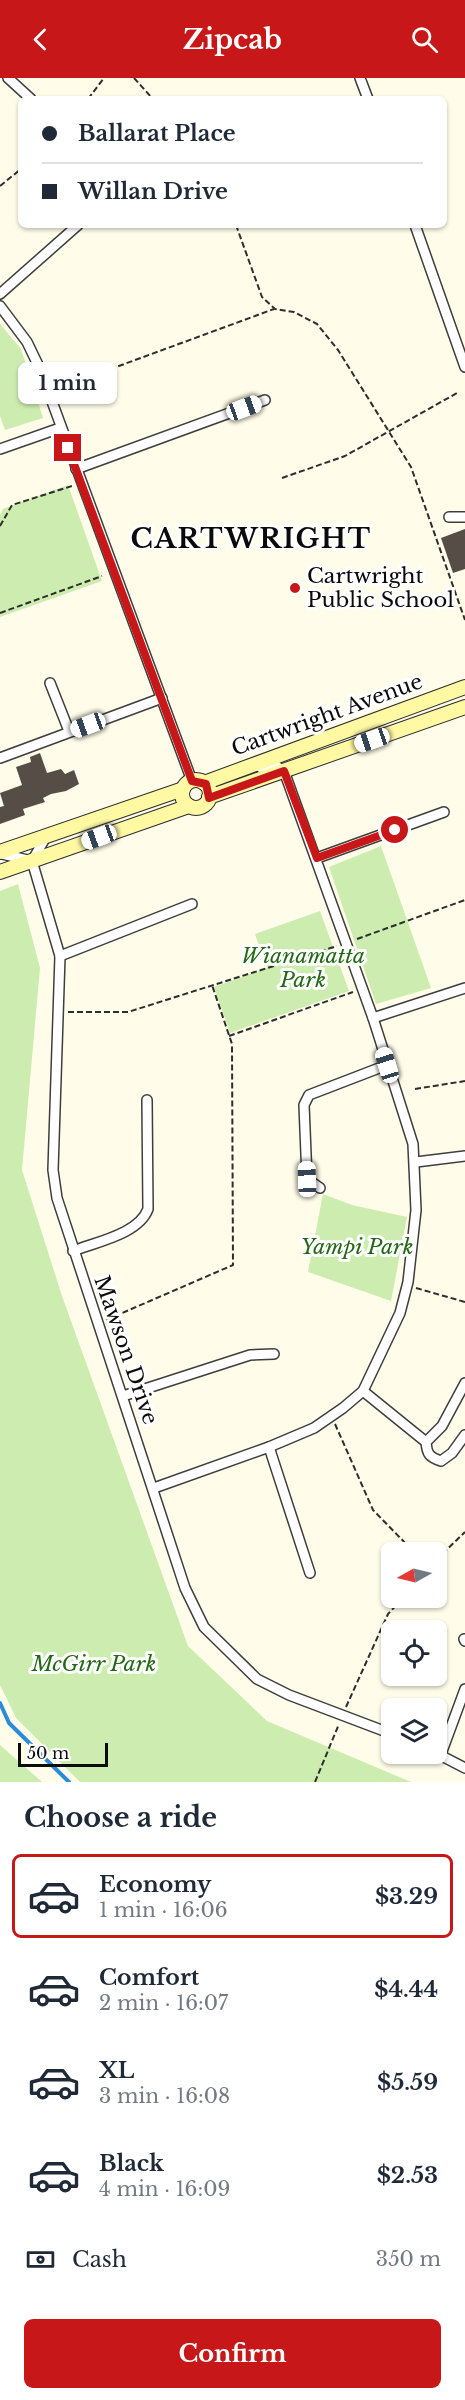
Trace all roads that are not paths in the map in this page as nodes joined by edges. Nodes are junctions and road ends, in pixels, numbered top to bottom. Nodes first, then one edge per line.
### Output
1 (7, 78) edge
2 (360, 78) edge
3 (0, 82) edge
4 (28, 96) edge
5 (367, 96) edge
6 (75, 228) edge
7 (416, 228) edge
8 (0, 294) edge
9 (0, 306) edge
10 (465, 367) edge
11 (265, 400) dead end
12 (60, 428) junction
13 (0, 448) edge
14 (76, 469) junction
15 (449, 517) dead end
16 (465, 517) edge
17 (50, 682) dead end
18 (465, 687) edge
19 (162, 698) junction
20 (465, 706) edge
21 (69, 731) junction
22 (0, 758) edge
23 (246, 767) junction
24 (284, 771) junction
25 (193, 784) junction
26 (209, 798) junction
27 (189, 806) junction
28 (444, 812) dead end
29 (50, 833) junction
30 (0, 853) edge
31 (317, 858) junction
32 (32, 861) junction
33 (0, 872) edge
34 (192, 904) dead end
35 (60, 956) junction
36 (465, 988) edge
37 (373, 1018) junction
38 (387, 1065) junction
39 (147, 1100) dead end
40 (465, 1156) edge
41 (416, 1162) junction
42 (320, 1188) dead end
43 (73, 1251) junction
44 (274, 1354) dead end
45 (465, 1383) edge
46 (363, 1391) junction
47 (123, 1396) junction
48 (465, 1435) edge
49 (426, 1442) junction
50 (269, 1447) junction
51 (154, 1488) junction
52 (310, 1573) dead end
53 (465, 1689) edge
54 (381, 1730) edge
55 (447, 1734) edge
56 (447, 1758) edge
57 (465, 1768) edge

1 - 3 street
1 - 4 street
2 - 5 street
6 - 8 street
7 - 10 street
9 - 12 street
11 - 14 street
12 - 13 street
12 - 14 street
14 - 19 street
15 - 16 street
17 - 21 street
18 - 23 street, Cartwright Avenue
19 - 21 street
19 - 25 street
20 - 24 street, Cartwright Avenue
21 - 22 street
23 - 24 street
23 - 25 street, Cartwright Avenue
24 - 26 street, Cartwright Avenue
24 - 31 street
25 - 26 street
25 - 27 street
25 - 29 street, Cartwright Avenue
26 - 27 street
27 - 32 street
28 - 31 street
29 - 30 street, Cartwright Avenue
29 - 32 street
30 - 32 street
31 - 37 street
32 - 33 street
32 - 35 street, Mawson Drive
34 - 35 street
35 - 43 street, Mawson Drive
36 - 37 street
37 - 38 street
38 - 41 street
38 - 42 street
39 - 43 street
40 - 41 street
41 - 46 street
43 - 47 street, Mawson Drive
44 - 47 street
45 - 49 street
46 - 49 street
46 - 50 street
47 - 51 street, Mawson Drive
48 - 49 street
50 - 51 street
50 - 52 street
51 - 54 street, Mawson Drive
53 - 55 street
56 - 57 street

